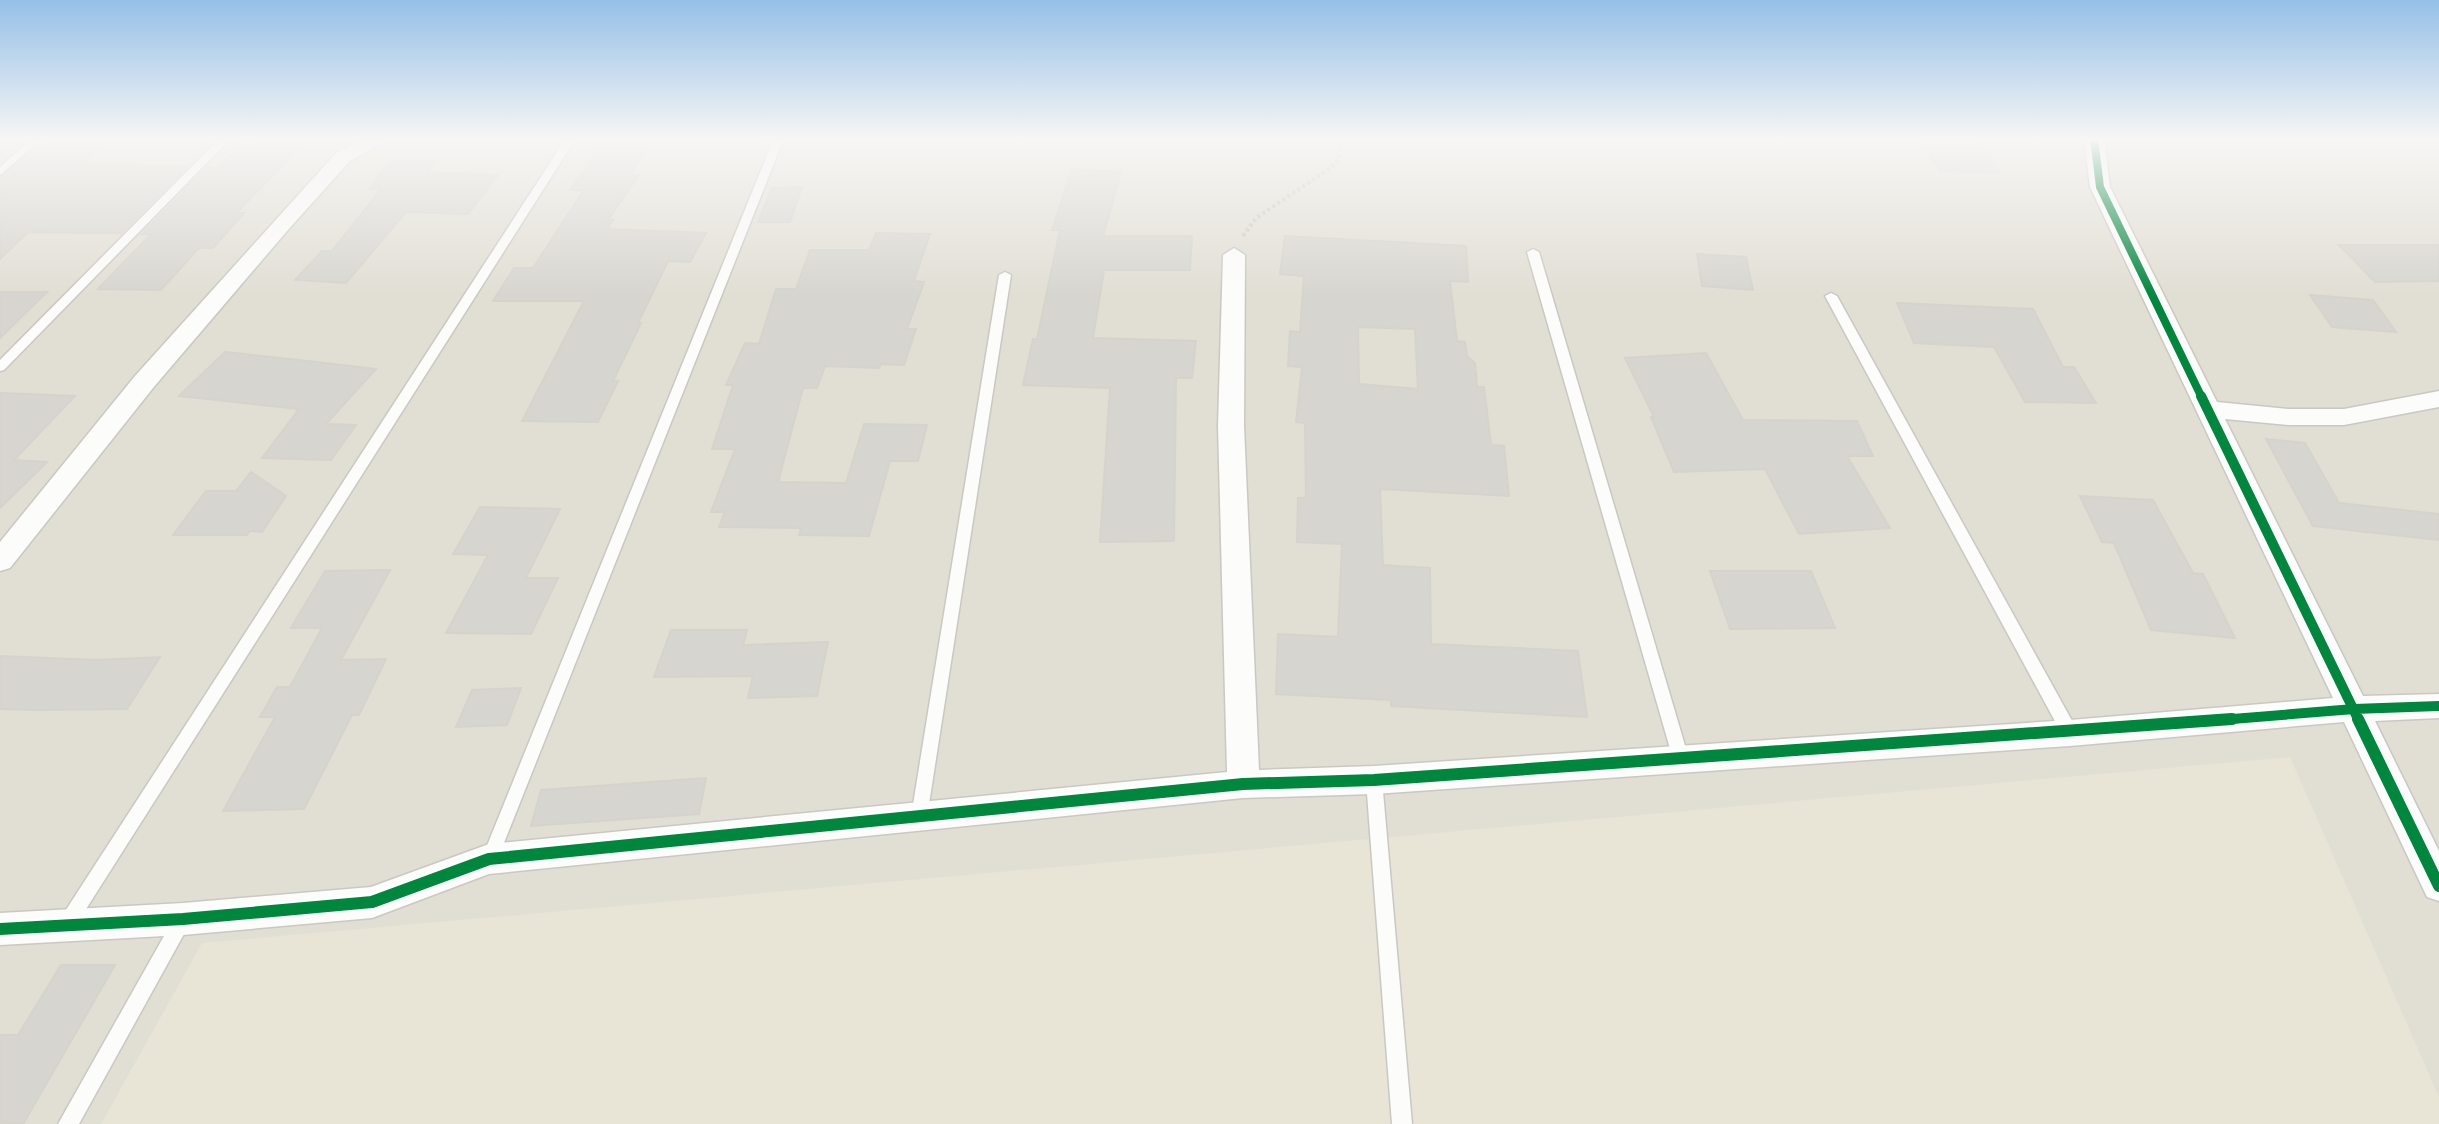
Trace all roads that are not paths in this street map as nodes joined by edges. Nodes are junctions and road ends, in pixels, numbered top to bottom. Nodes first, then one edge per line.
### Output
1 (174, 190) edge
2 (312, 190) edge
3 (537, 190) edge
4 (758, 190) edge
5 (2102, 190) edge
6 (1533, 252) dead end
7 (1234, 255) road end
8 (1005, 275) dead end
9 (1831, 296) dead end
10 (0, 367) edge
11 (2439, 399) edge
12 (2209, 409) junction
13 (0, 561) edge
14 (2439, 706) edge
15 (2354, 709) junction
16 (2070, 733) junction
17 (1681, 759) junction
18 (1374, 780) junction
19 (1243, 784) junction
20 (919, 818) junction
21 (489, 859) junction
22 (2439, 886) edge
23 (183, 919) junction
24 (68, 923) junction
25 (0, 929) edge
26 (68, 1124) edge
27 (1402, 1124) edge

1 - 10 lane
2 - 13 street
3 - 24 lane
4 - 21 lane
5 - 12 street
6 - 17 lane
7 - 19 street
8 - 20 lane
9 - 16 lane
11 - 12 street
12 - 15 street
14 - 15 street
15 - 16 street
15 - 22 street
16 - 17 street
17 - 18 street
18 - 19 street
18 - 27 lane
19 - 20 street
20 - 21 street
21 - 23 street
23 - 24 street
23 - 26 lane
24 - 25 street

